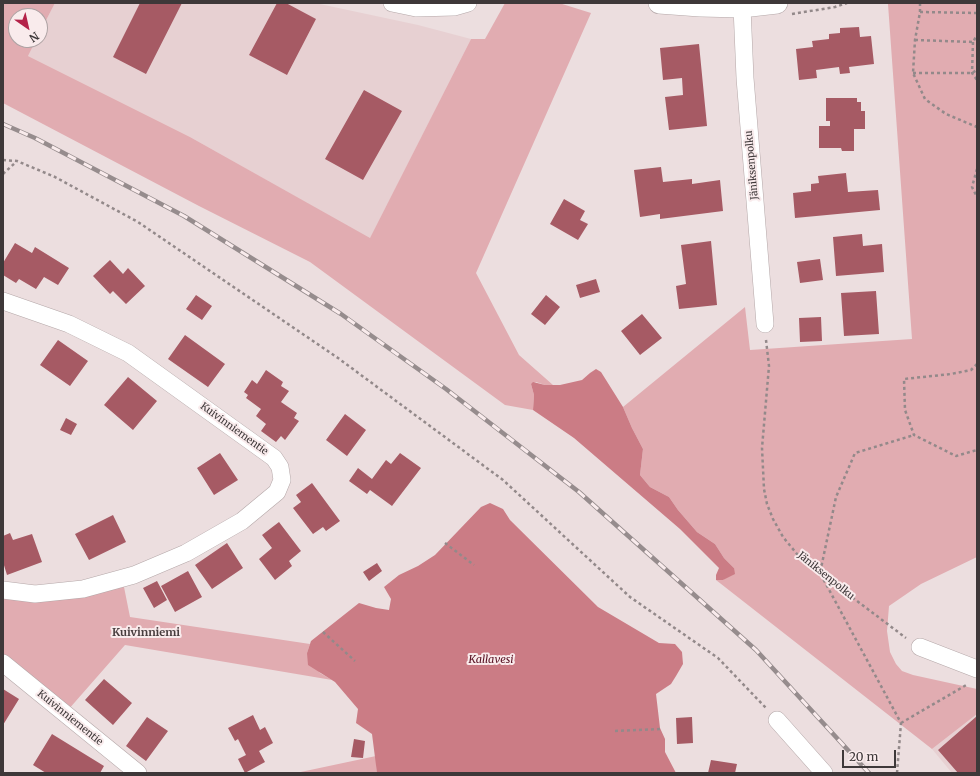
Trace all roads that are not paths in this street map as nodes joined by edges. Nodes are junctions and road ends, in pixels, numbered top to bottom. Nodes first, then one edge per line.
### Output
1 (392, 3) edge
2 (468, 3) edge
3 (659, 3) edge
4 (742, 6) junction
5 (782, 9) edge
6 (3, 301) edge
7 (765, 324) road end
8 (3, 590) edge
9 (920, 648) road end
10 (3, 662) edge
11 (974, 676) edge
12 (777, 720) road end
13 (138, 773) edge
14 (824, 773) edge

1 - 2 street
3 - 4 street
4 - 5 street
4 - 7 street, Jäniksenpolku
6 - 8 street, Kuivinniementie
9 - 11 street
10 - 13 street, Kuivinniementie
12 - 14 street

